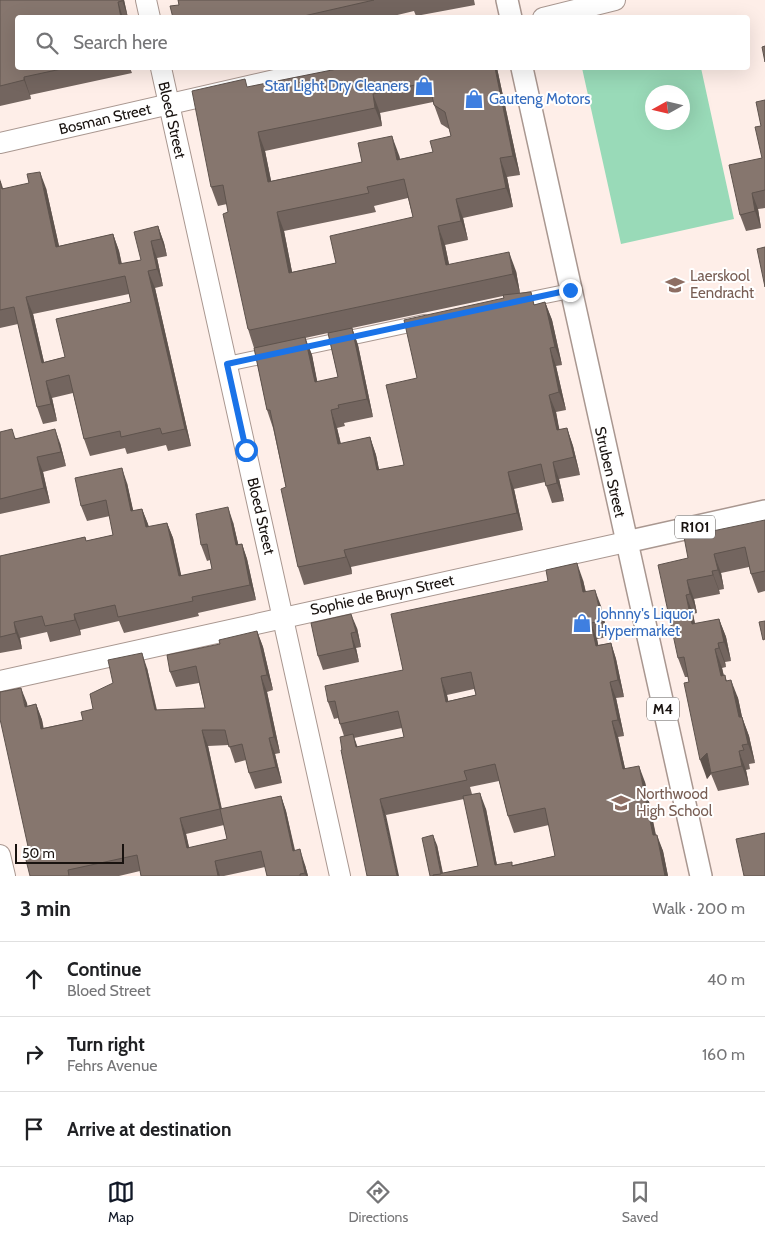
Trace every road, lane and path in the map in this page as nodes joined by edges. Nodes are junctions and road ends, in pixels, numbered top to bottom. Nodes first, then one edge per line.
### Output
1 (146, 0) edge
2 (507, 0) edge
3 (615, 0) edge
4 (149, 15) edge
5 (510, 15) edge
6 (555, 15) edge
7 (161, 70) edge
8 (318, 70) edge
9 (522, 70) edge
10 (169, 104) junction
11 (0, 142) edge
12 (570, 290) junction
13 (503, 305) edge
14 (436, 319) edge
15 (227, 364) junction
16 (765, 511) edge
17 (626, 542) junction
18 (284, 617) junction
19 (0, 681) edge
20 (0, 855) edge
21 (5, 876) edge
22 (340, 876) edge
23 (701, 876) edge

1 - 4 main road
2 - 5 main road
3 - 6 main road
7 - 10 main road, Bloed Street
8 - 10 main road, Bosman Street
9 - 12 main road, Struben Street / M4
10 - 11 main road, Bosman Street
10 - 15 main road, Bloed Street
12 - 13 street
12 - 17 main road, Struben Street / M4
14 - 15 street
15 - 18 main road, Bloed Street
16 - 17 main road, Sophie de Bruyn Street / R101
17 - 18 main road, Sophie de Bruyn Street / R101
17 - 23 main road, Struben Street / M4
18 - 19 main road, Sophie de Bruyn Street / R101
18 - 22 main road, Bloed Street
20 - 21 main road

